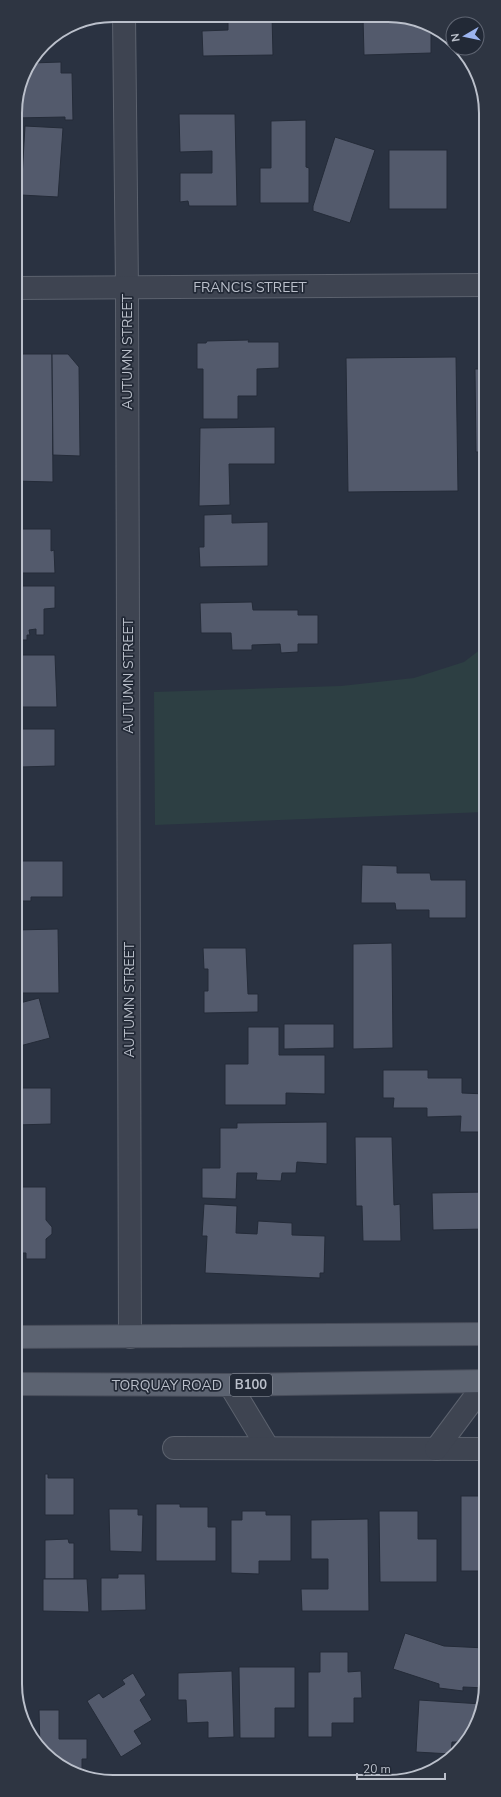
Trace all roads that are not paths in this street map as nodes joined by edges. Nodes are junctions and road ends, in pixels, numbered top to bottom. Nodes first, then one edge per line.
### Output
1 (124, 22) edge
2 (479, 285) edge
3 (22, 288) edge
4 (127, 288) junction
5 (479, 1334) edge
6 (22, 1337) edge
7 (130, 1337) junction
8 (479, 1382) edge
9 (22, 1384) edge
10 (230, 1385) junction
11 (479, 1391) edge
12 (174, 1448) dead end
13 (268, 1448) junction
14 (436, 1448) junction
15 (479, 1449) edge

1 - 4 street, AUTUMN STREET
2 - 4 street, FRANCIS STREET
3 - 4 street, FRANCIS STREET
4 - 7 street, AUTUMN STREET
5 - 7 main road
6 - 7 main road
8 - 10 main road, TORQUAY ROAD / B100
9 - 10 main road, TORQUAY ROAD / B100
10 - 13 street
11 - 14 street
12 - 13 street
13 - 14 street
14 - 15 street

